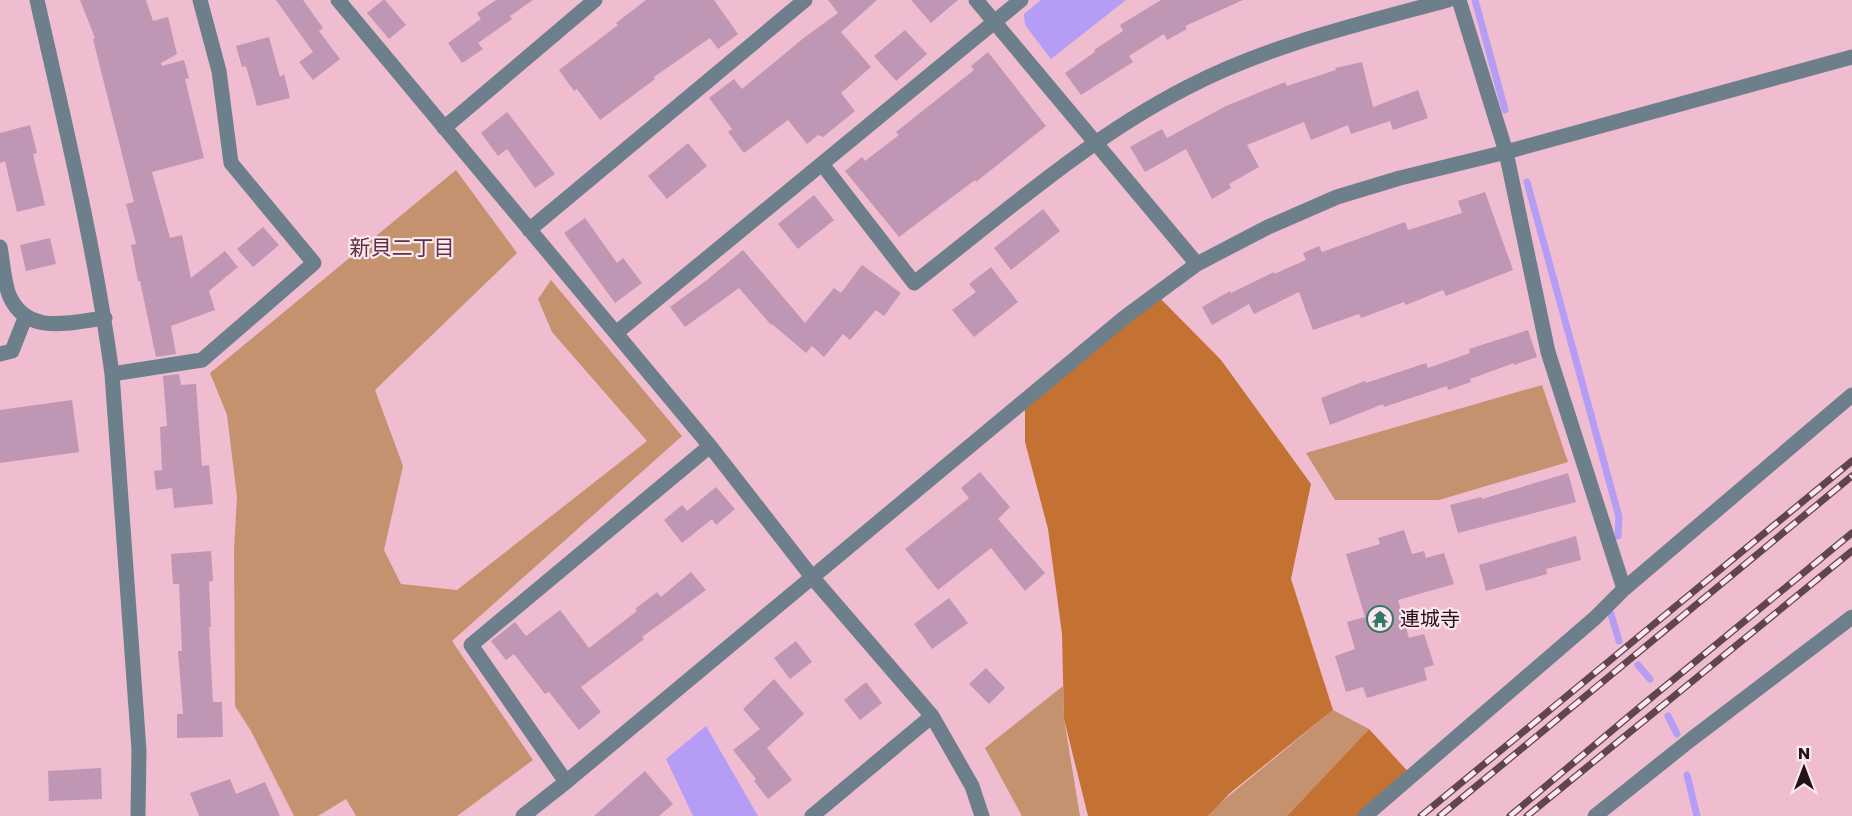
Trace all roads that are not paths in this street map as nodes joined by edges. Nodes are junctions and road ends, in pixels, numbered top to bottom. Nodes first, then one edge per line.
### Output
1 (37, 0) edge
2 (200, 0) edge
3 (595, 0) edge
4 (805, 0) edge
5 (976, 0) edge
6 (1020, 0) edge
7 (1448, 0) edge
8 (1459, 0) edge
9 (341, 1) edge
10 (994, 22) junction
11 (1852, 57) edge
12 (444, 128) junction
13 (1095, 142) junction
14 (1506, 152) junction
15 (822, 164) junction
16 (529, 230) junction
17 (0, 247) edge
18 (1197, 264) junction
19 (25, 318) junction
20 (105, 318) junction
21 (615, 333) junction
22 (0, 354) edge
23 (112, 374) junction
24 (1852, 395) edge
25 (710, 446) junction
26 (812, 576) junction
27 (1624, 589) junction
28 (1852, 618) edge
29 (932, 716) junction
30 (566, 782) junction
31 (138, 816) edge
32 (523, 816) edge
33 (812, 816) edge
34 (982, 816) edge
35 (1365, 816) edge
36 (1595, 816) edge

1 - 20 street
2 - 23 street
3 - 12 street
4 - 16 street
5 - 10 street
6 - 10 street
7 - 13 street
8 - 14 street
9 - 12 street
10 - 13 street
10 - 15 street
11 - 14 street
12 - 16 street
13 - 15 street
13 - 18 street
14 - 18 street
14 - 27 street
15 - 21 street
16 - 21 street
17 - 19 street
18 - 26 street
19 - 20 street
19 - 22 street
20 - 23 street
21 - 25 street
23 - 31 street
24 - 27 street
25 - 26 street
25 - 30 street
26 - 29 street
26 - 30 street
27 - 35 street
28 - 36 street
29 - 33 street
29 - 34 street
30 - 32 street

